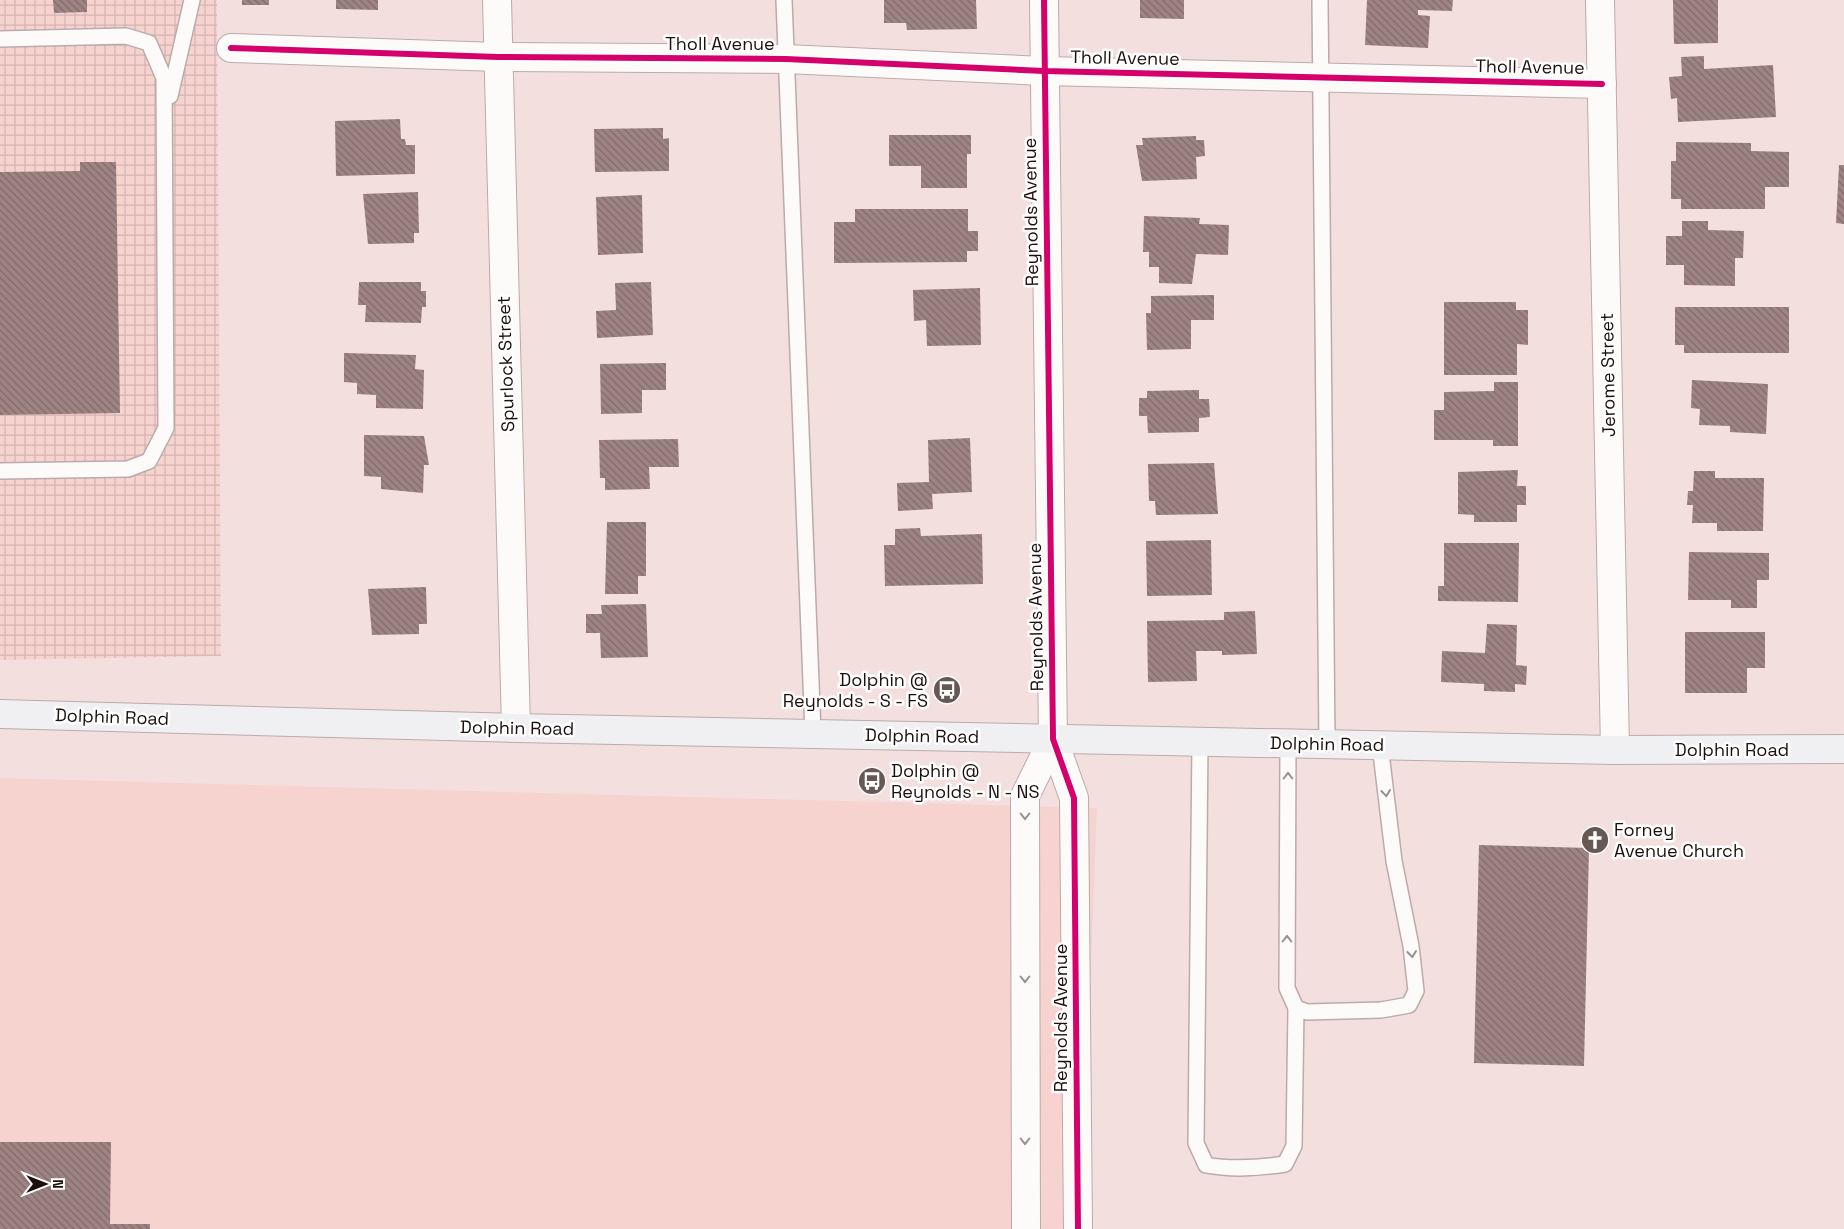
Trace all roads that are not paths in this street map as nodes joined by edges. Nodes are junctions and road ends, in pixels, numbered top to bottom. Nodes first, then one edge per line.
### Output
1 (192, 0) edge
2 (497, 0) edge
3 (784, 0) edge
4 (1044, 0) edge
5 (1320, 0) edge
6 (1600, 0) edge
7 (0, 39) edge
8 (231, 48) dead end
9 (498, 57) junction
10 (786, 59) junction
11 (1044, 71) junction
12 (1320, 78) junction
13 (1602, 84) junction
14 (165, 122) junction
15 (0, 471) edge
16 (0, 714) edge
17 (516, 728) junction
18 (813, 733) junction
19 (1053, 739) junction
20 (1200, 741) junction
21 (1288, 743) junction
22 (1327, 744) junction
23 (1380, 745) junction
24 (1615, 750) junction
25 (1844, 750) edge
26 (1296, 1008) junction
27 (1026, 1229) edge
28 (1078, 1229) edge

1 - 14 lane
2 - 9 street, Spurlock Street
3 - 10 lane
4 - 11 street, Reynolds Avenue
5 - 12 lane
6 - 13 street, Jerome Street
7 - 14 lane
8 - 9 street, Tholl Avenue
9 - 10 street, Tholl Avenue
9 - 17 street, Spurlock Street
10 - 11 street, Tholl Avenue
10 - 18 lane
11 - 12 street, Tholl Avenue
11 - 19 street, Reynolds Avenue
12 - 13 street, Tholl Avenue
12 - 22 lane
13 - 24 street, Jerome Street
14 - 15 lane
16 - 17 main road, Dolphin Road
17 - 18 main road, Dolphin Road
18 - 19 main road, Dolphin Road
19 - 20 main road, Dolphin Road
19 -> 27 street, Reynolds Avenue
19 - 28 street, Reynolds Avenue
20 - 21 main road, Dolphin Road
20 - 26 lane
21 - 22 main road, Dolphin Road
26 -> 21 lane
22 - 23 main road, Dolphin Road
23 - 24 main road, Dolphin Road
23 -> 26 lane
24 - 25 main road, Dolphin Road

